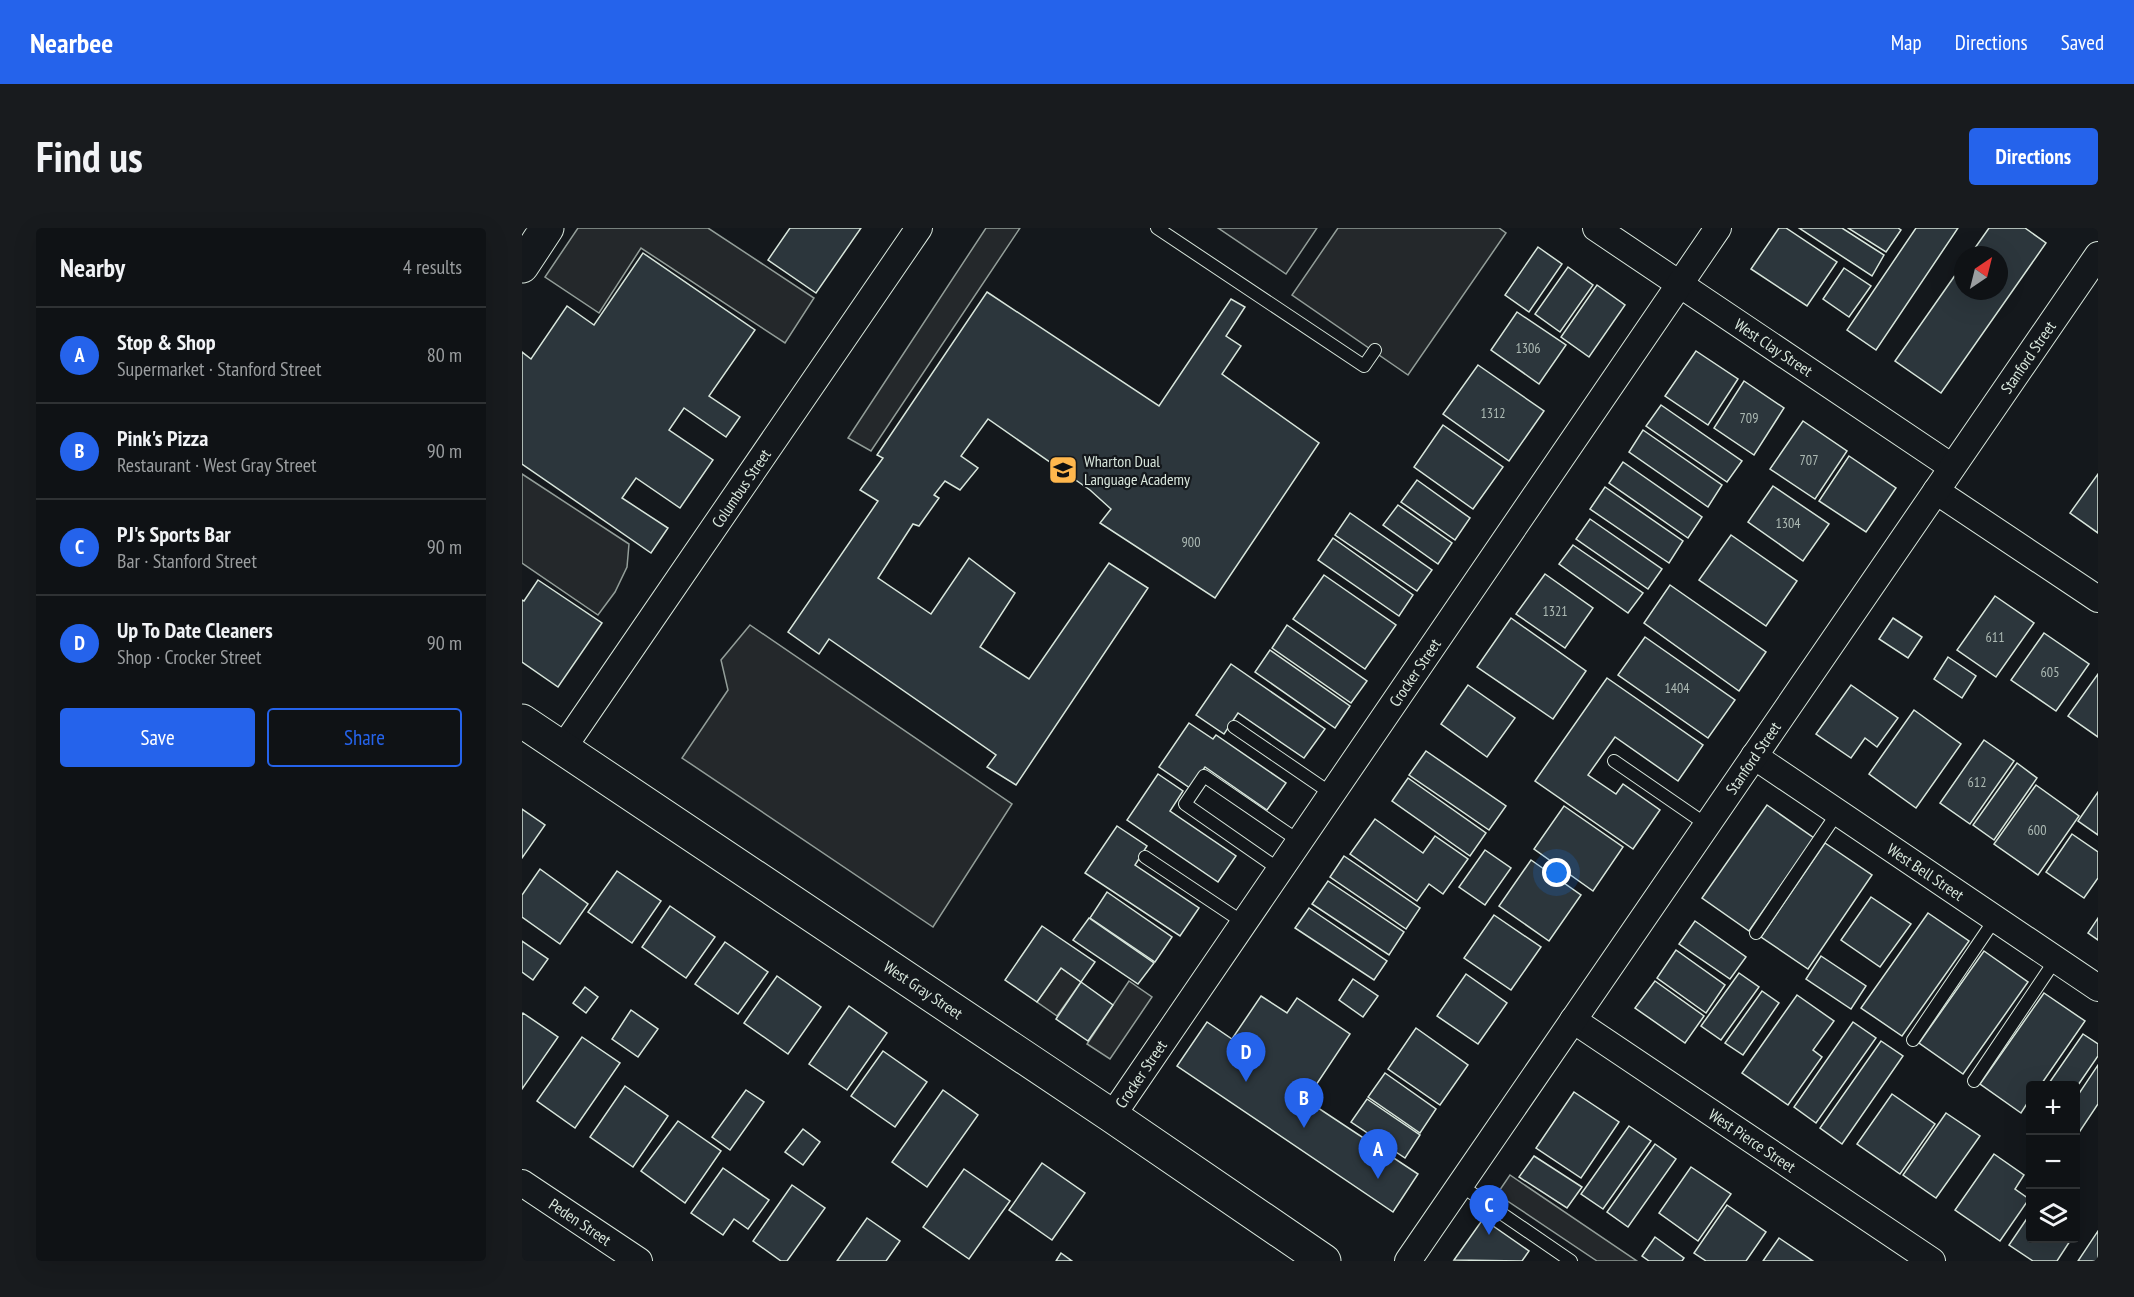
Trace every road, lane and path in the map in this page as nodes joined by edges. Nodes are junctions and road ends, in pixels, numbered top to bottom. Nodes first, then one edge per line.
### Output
1 (547, 228) edge
2 (919, 228) edge
3 (1157, 228) edge
4 (1596, 228) edge
5 (1718, 228) edge
6 (2098, 255) edge
7 (522, 266) edge
8 (1680, 284) junction
9 (1375, 350) dead end
10 (1952, 467) junction
11 (1936, 491) junction
12 (2098, 599) edge
13 (522, 721) edge
14 (1234, 727) dead end
15 (563, 748) junction
16 (1754, 756) junction
17 (1614, 761) dead end
18 (1332, 794) junction
19 (1838, 812) junction
20 (1707, 825) junction
21 (1299, 842) junction
22 (1146, 857) dead end
23 (1280, 870) junction
24 (1995, 919) junction
25 (1244, 923) junction
26 (1756, 933) dead end
27 (2056, 959) junction
28 (2098, 988) edge
29 (1573, 1020) junction
30 (1913, 1040) dead end
31 (1974, 1081) dead end
32 (1112, 1116) junction
33 (522, 1183) edge
34 (1460, 1185) junction
35 (639, 1261) edge
36 (1324, 1261) edge
37 (1408, 1261) edge
38 (1571, 1261) edge
39 (1932, 1261) edge

1 - 7 main road
2 - 15 street, Columbus Street
3 - 9 lane
4 - 8 street, West Clay Street
5 - 8 street, Crocker Street
6 - 10 street, Stanford Street
8 - 10 street, West Clay Street
8 - 18 street, Crocker Street
10 - 11 street, Stanford Street
11 - 12 street
11 - 16 street, Stanford Street
13 - 15 main road, West Gray Street
14 - 18 lane
15 - 32 main road, West Gray Street
16 - 19 street, West Bell Street
16 - 20 street, Stanford Street
17 - 20 lane
18 - 21 street, Crocker Street
19 - 24 street, West Bell Street
19 - 26 lane
20 - 29 street, Stanford Street
21 - 23 street, Crocker Street
21 - 23 lane
22 - 25 lane
23 - 25 street, Crocker Street
24 - 27 street, West Bell Street
24 - 30 lane
25 - 32 street, Crocker Street
27 - 28 street, West Bell Street
27 - 31 lane
29 - 34 street, Stanford Street
29 - 39 street, West Pierce Street
32 - 36 main road, West Gray Street
33 - 35 street, Peden Street
34 - 37 street, Stanford Street
34 - 38 lane

